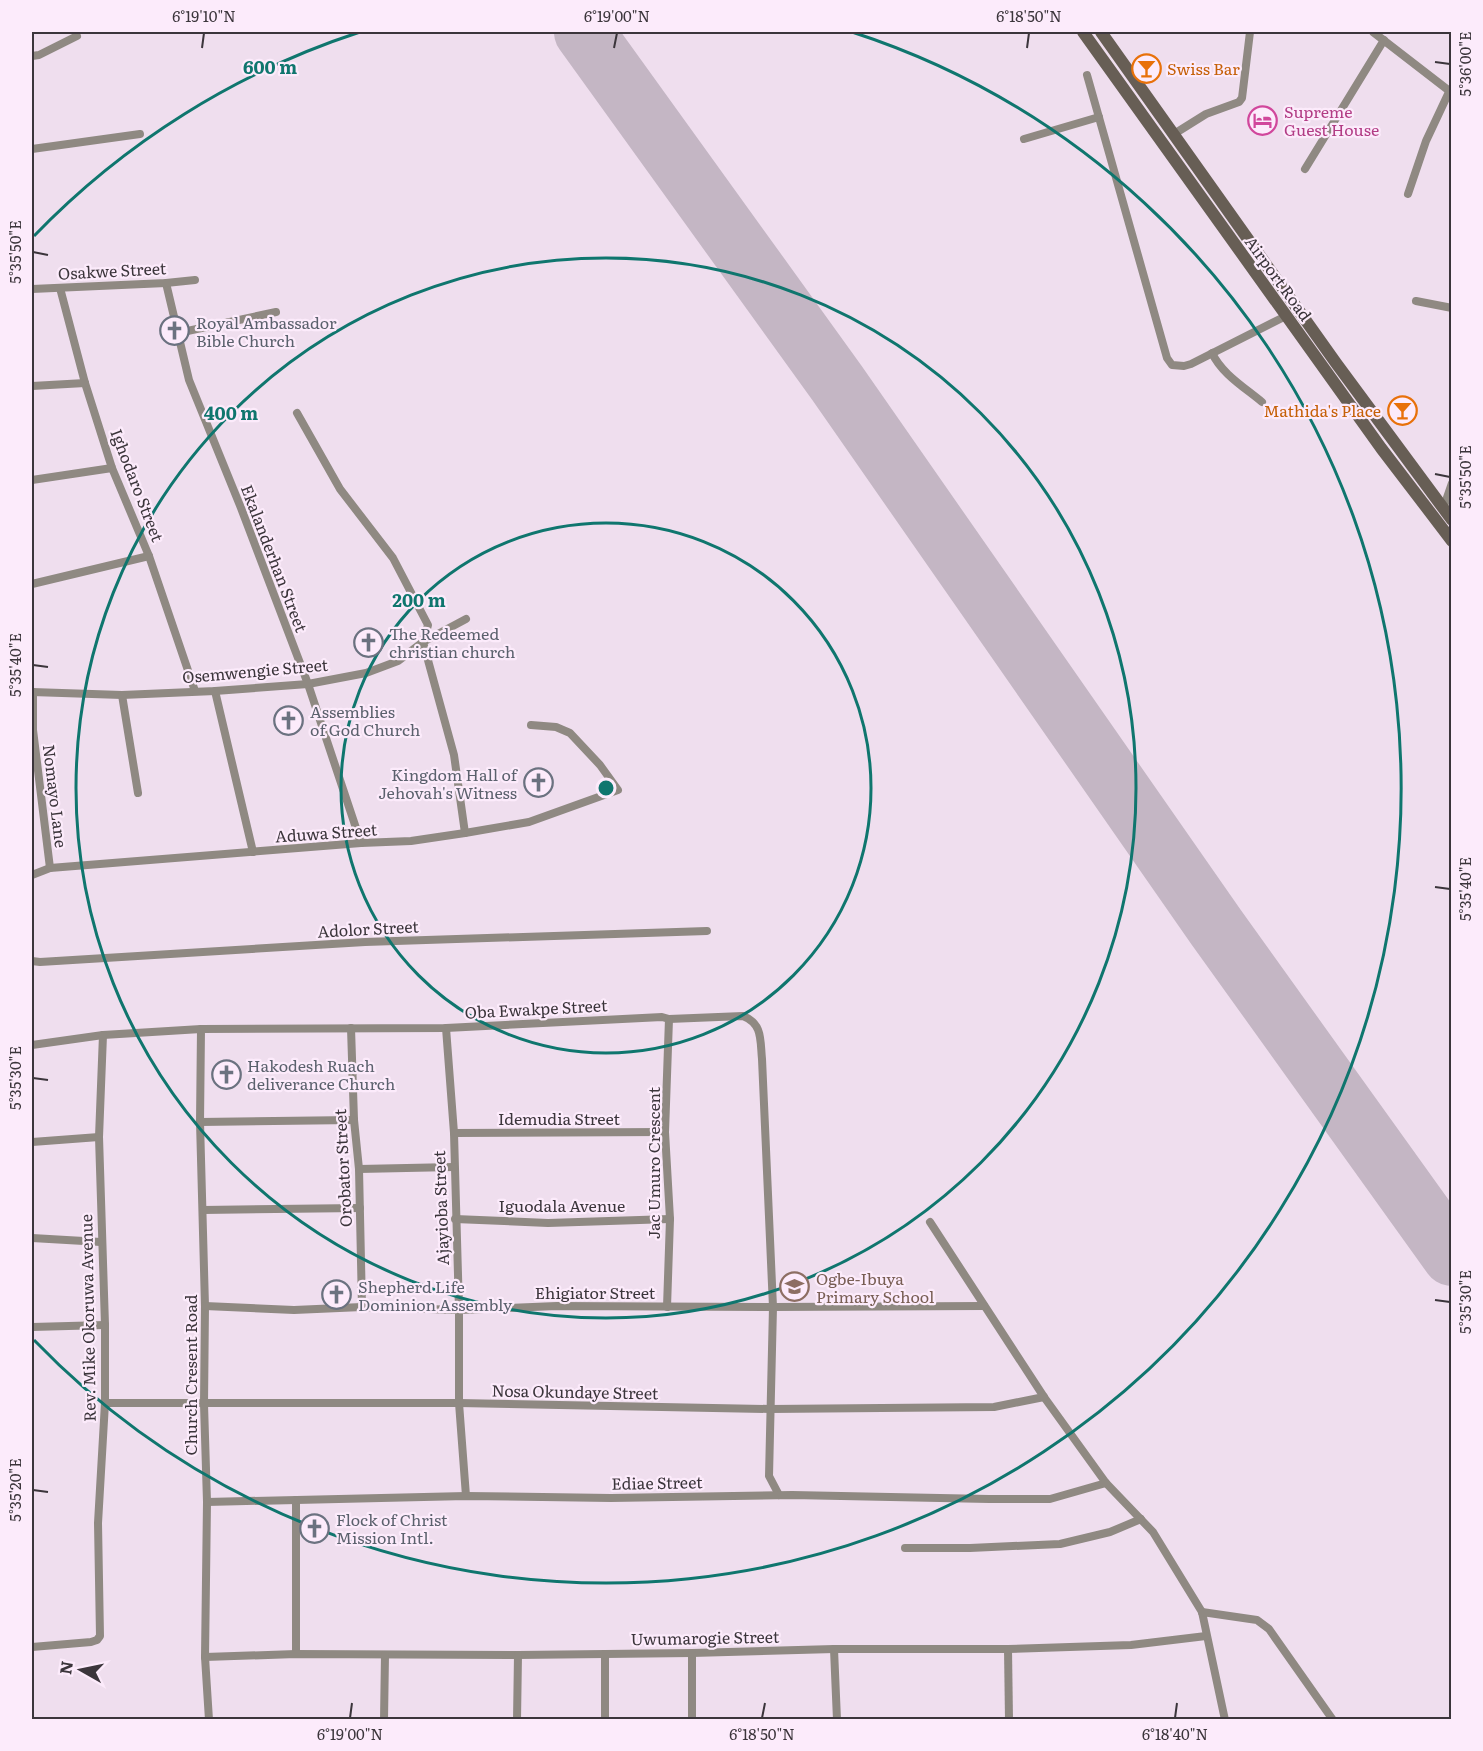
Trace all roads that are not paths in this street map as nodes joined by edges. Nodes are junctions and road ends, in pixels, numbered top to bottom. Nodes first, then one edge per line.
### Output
1 (1083, 32) edge
2 (1101, 32) edge
3 (1250, 32) edge
4 (1373, 32) edge
5 (77, 36) dead end
6 (1384, 40) junction
7 (32, 56) edge
8 (1088, 75) dead end
9 (1450, 92) edge
10 (1099, 117) junction
11 (141, 134) dead end
12 (1173, 134) junction
13 (1024, 139) dead end
14 (32, 149) edge
15 (1305, 169) dead end
16 (1408, 194) dead end
17 (195, 280) dead end
18 (166, 283) junction
19 (60, 288) junction
20 (32, 289) edge
21 (1416, 301) dead end
22 (1452, 308) edge
23 (276, 312) dead end
24 (1286, 316) junction
25 (178, 333) junction
26 (1212, 353) junction
27 (1336, 363) junction
28 (1325, 370) junction
29 (86, 383) junction
30 (32, 386) edge
31 (1262, 402) dead end
32 (297, 412) dead end
33 (112, 468) junction
34 (32, 480) edge
35 (1452, 483) edge
36 (1443, 509) junction
37 (1452, 520) edge
38 (1452, 542) edge
39 (149, 556) junction
40 (32, 584) edge
41 (466, 619) dead end
42 (423, 642) junction
43 (308, 684) junction
44 (195, 691) junction
45 (216, 691) junction
46 (32, 692) edge
47 (122, 694) junction
48 (531, 725) dead end
49 (138, 793) dead end
50 (465, 833) junction
51 (361, 843) junction
52 (254, 852) junction
53 (50, 868) junction
54 (32, 875) edge
55 (707, 931) dead end
56 (32, 961) edge
57 (669, 1019) junction
58 (351, 1028) junction
59 (446, 1028) junction
60 (201, 1029) junction
61 (103, 1035) junction
62 (32, 1045) edge
63 (354, 1120) junction
64 (200, 1122) junction
65 (665, 1132) junction
66 (454, 1133) junction
67 (99, 1137) junction
68 (32, 1142) edge
69 (454, 1167) junction
70 (358, 1169) junction
71 (360, 1208) junction
72 (203, 1210) junction
73 (455, 1219) junction
74 (670, 1219) junction
75 (930, 1222) dead end
76 (32, 1238) edge
77 (101, 1242) junction
78 (205, 1306) junction
79 (984, 1306) junction
80 (362, 1307) junction
81 (667, 1307) junction
82 (772, 1307) junction
83 (459, 1310) junction
84 (105, 1325) junction
85 (32, 1327) edge
86 (1044, 1397) junction
87 (105, 1402) junction
88 (459, 1403) junction
89 (204, 1404) junction
90 (770, 1409) junction
91 (1106, 1483) junction
92 (779, 1495) junction
93 (466, 1496) junction
94 (296, 1500) junction
95 (207, 1502) junction
96 (1141, 1519) junction
97 (905, 1548) dead end
98 (1202, 1612) junction
99 (1206, 1636) junction
100 (32, 1647) edge
101 (834, 1649) junction
102 (1008, 1649) junction
103 (692, 1653) junction
104 (296, 1654) junction
105 (605, 1654) junction
106 (385, 1655) junction
107 (518, 1655) junction
108 (205, 1657) junction
109 (209, 1719) edge
110 (384, 1719) edge
111 (517, 1719) edge
112 (605, 1719) edge
113 (692, 1719) edge
114 (837, 1719) edge
115 (1010, 1719) edge
116 (1225, 1719) edge
117 (1333, 1719) edge

1 - 24 main road, Airport Road
2 - 12 main road, Airport Road
3 - 12 street
4 - 6 street
5 - 7 street
6 - 9 street
6 - 15 street
8 - 10 street
9 - 16 street
10 - 13 street
10 - 26 street
11 - 14 street
12 - 27 main road, Airport Road
17 - 18 street, Osakwe Street
18 - 19 street, Osakwe Street
18 - 25 street, Ekalanderhan Street
19 - 20 street, Osakwe Street
19 - 29 street, Ighodaro Street
21 - 22 street
23 - 25 street
24 - 26 street
24 - 28 main road, Airport Road
25 - 43 street, Ekalanderhan Street
26 - 31 street
27 - 28 main road
27 - 36 main road, Airport Road
28 - 38 main road, Airport Road
29 - 30 street
29 - 33 street, Ighodaro Street
32 - 42 street
33 - 34 street
33 - 39 street, Ighodaro Street
35 - 36 street
36 - 37 main road, Airport Road
39 - 40 street
39 - 44 street, Ighodaro Street
41 - 42 street, Osemwengie Street
42 - 43 street, Osemwengie Street
42 - 50 street
43 - 45 street, Osemwengie Street
43 - 51 street, Ekalanderhan Street
44 - 45 street, Osemwengie Street
44 - 47 street, Osemwengie Street
45 - 52 street
46 - 47 street, Osemwengie Street
46 - 53 street, Nomayo Lane
47 - 49 street
48 - 50 street, Aduwa Street
50 - 51 street, Aduwa Street
51 - 52 street, Aduwa Street
52 - 53 street, Aduwa Street
53 - 54 street, Aduwa Street
55 - 56 street, Adolor Street
57 - 59 street, Oba Ewakpe Street
57 - 65 street, Jac Umuro Crescent
57 - 82 street, Oba Ewakpe Street
58 - 59 street, Oba Ewakpe Street
58 - 60 street, Oba Ewakpe Street
58 - 63 street, Orobator Street
59 - 66 street, Ajayioba Street
60 - 61 street, Oba Ewakpe Street
60 - 64 street, Church Cresent Road
61 - 62 street, Oba Ewakpe Street
61 - 67 street, Rev. Mike Okoruwa Avenue
63 - 64 street
63 - 70 street, Orobator Street
64 - 72 street, Church Cresent Road
65 - 66 street, Idemudia Street
65 - 74 street, Jac Umuro Crescent
66 - 69 street, Ajayioba Street
67 - 68 street
67 - 77 street, Rev. Mike Okoruwa Avenue
69 - 70 street
69 - 73 street, Ajayioba Street
70 - 71 street, Orobator Street
71 - 72 street
71 - 80 street, Orobator Street
72 - 78 street, Church Cresent Road
73 - 74 street, Iguodala Avenue
73 - 83 street, Ajayioba Street
74 - 81 street, Jac Umuro Crescent
75 - 79 street
76 - 77 street
77 - 84 street, Rev. Mike Okoruwa Avenue
78 - 80 street, Ehigiator Street
78 - 89 street, Church Cresent Road
79 - 82 street, Ehigiator Street
79 - 86 street
80 - 83 street, Ehigiator Street
81 - 82 street, Ehigiator Street
81 - 83 street, Ehigiator Street
82 - 90 street
83 - 88 street, Ajayioba Street
84 - 85 street
84 - 87 street, Rev. Mike Okoruwa Avenue
86 - 90 street, Nosa Okundaye Street
86 - 91 street
87 - 89 street, Nosa Okundaye Street
87 - 100 street, Rev. Mike Okoruwa Avenue
88 - 89 street, Nosa Okundaye Street
88 - 90 street, Nosa Okundaye Street
88 - 93 street, Ajayioba Street
89 - 95 street, Church Cresent Road
90 - 92 street
91 - 92 street, Ediae Street
91 - 96 street
92 - 93 street, Ediae Street
93 - 94 street, Ediae Street
94 - 95 street, Ediae Street
94 - 104 street
95 - 108 street, Church Cresent Road
96 - 97 street
96 - 98 street
98 - 99 street
98 - 117 street
99 - 102 street, Uwumarogie Street
99 - 116 street
101 - 102 street, Uwumarogie Street
101 - 103 street, Uwumarogie Street
101 - 114 street
102 - 115 street
103 - 105 street, Uwumarogie Street
103 - 113 street
104 - 106 street, Uwumarogie Street
104 - 108 street, Uwumarogie Street
105 - 107 street, Uwumarogie Street
105 - 112 street
106 - 107 street, Uwumarogie Street
106 - 110 street
107 - 111 street
108 - 109 street, Church Cresent Road

